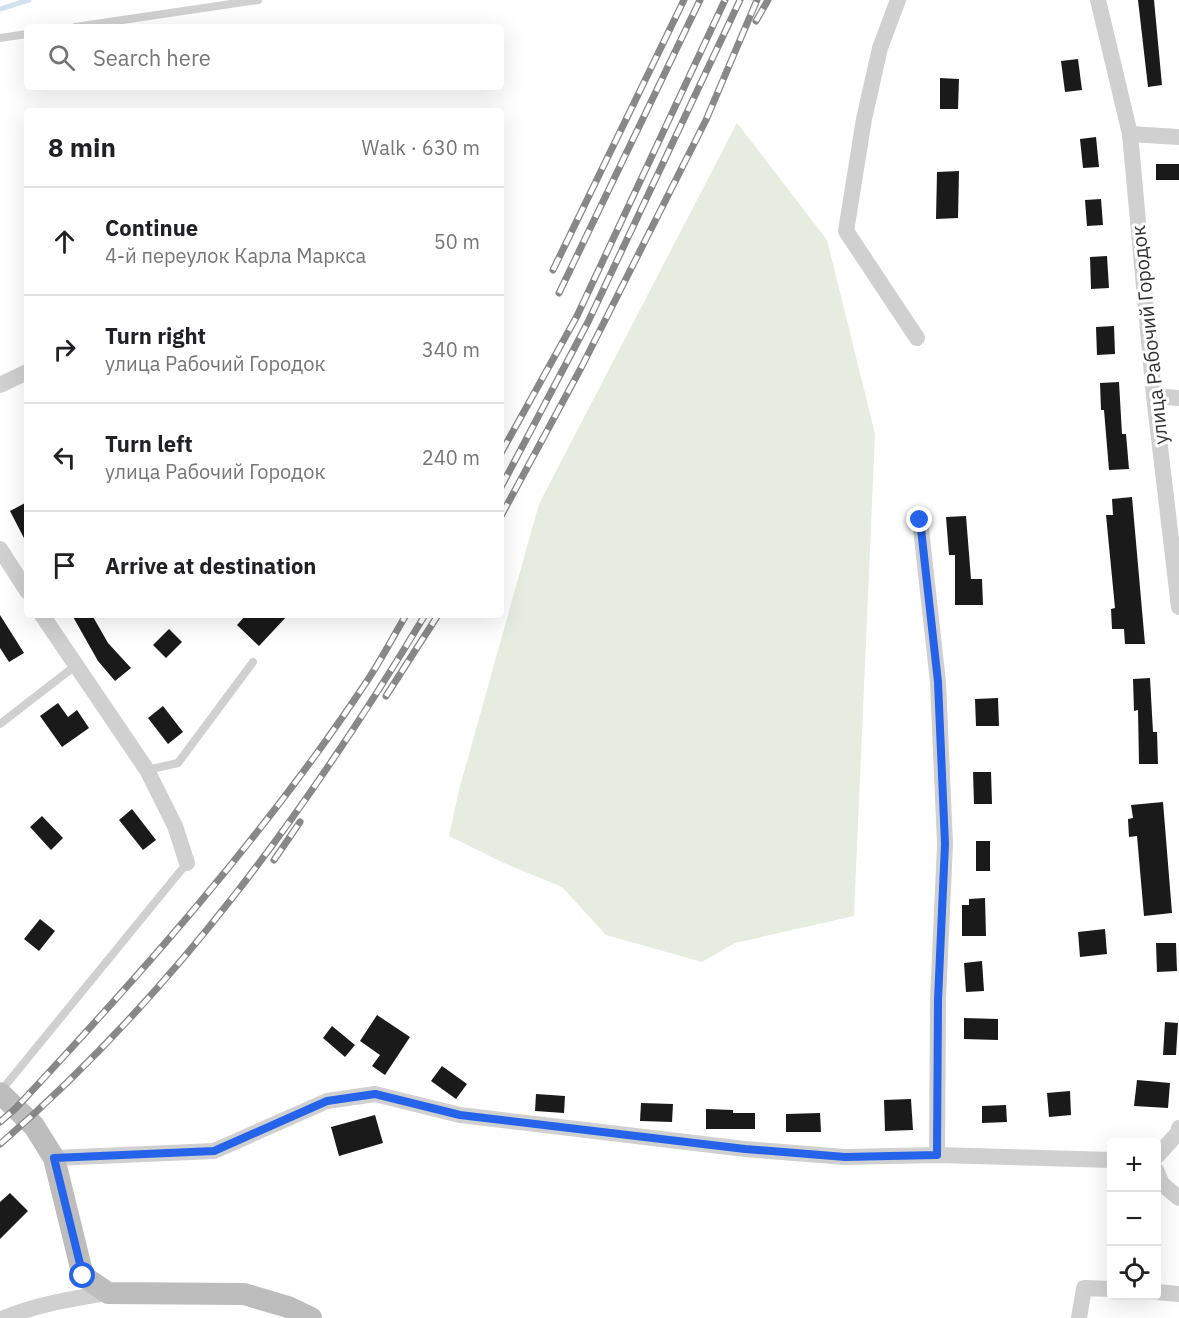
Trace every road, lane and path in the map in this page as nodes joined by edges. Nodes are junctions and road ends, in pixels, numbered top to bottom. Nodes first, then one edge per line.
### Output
1 (258, 0) edge
2 (898, 0) edge
3 (1098, 0) edge
4 (95, 24) edge
5 (24, 34) edge
6 (0, 38) edge
7 (1130, 134) junction
8 (1179, 137) edge
9 (917, 338) dead end
10 (24, 373) edge
11 (0, 385) edge
12 (1154, 396) junction
13 (1179, 398) edge
14 (920, 520) dead end
15 (0, 549) edge
16 (24, 586) edge
17 (1179, 607) edge
18 (44, 618) edge
19 (253, 662) dead end
20 (75, 666) junction
21 (0, 724) edge
22 (147, 770) junction
23 (186, 862) joint
24 (0, 1093) edge
25 (1179, 1128) edge
26 (1161, 1152) edge
27 (937, 1155) junction
28 (54, 1158) junction
29 (1107, 1160) edge
30 (1161, 1182) edge
31 (1179, 1198) edge
32 (1107, 1289) edge
33 (1161, 1292) edge
34 (108, 1293) junction
35 (1179, 1294) edge
36 (305, 1316) edge
37 (4, 1318) edge
38 (1078, 1318) edge

1 - 4 lane
2 - 9 street
3 - 7 street, улица Рабочий Городок
5 - 6 lane
7 - 8 street
7 - 12 street, улица Рабочий Городок
10 - 11 street
12 - 13 street
12 - 17 street, улица Рабочий Городок
14 - 27 street
15 - 16 street
18 - 20 street
19 - 22 lane
20 - 21 lane
20 - 22 street
22 - 23 street
23 - 24 lane
24 - 28 street
25 - 26 street
27 - 28 street
27 - 29 street
28 - 34 street
30 - 31 street
32 - 38 street
33 - 35 street
34 - 36 street
34 - 37 street

